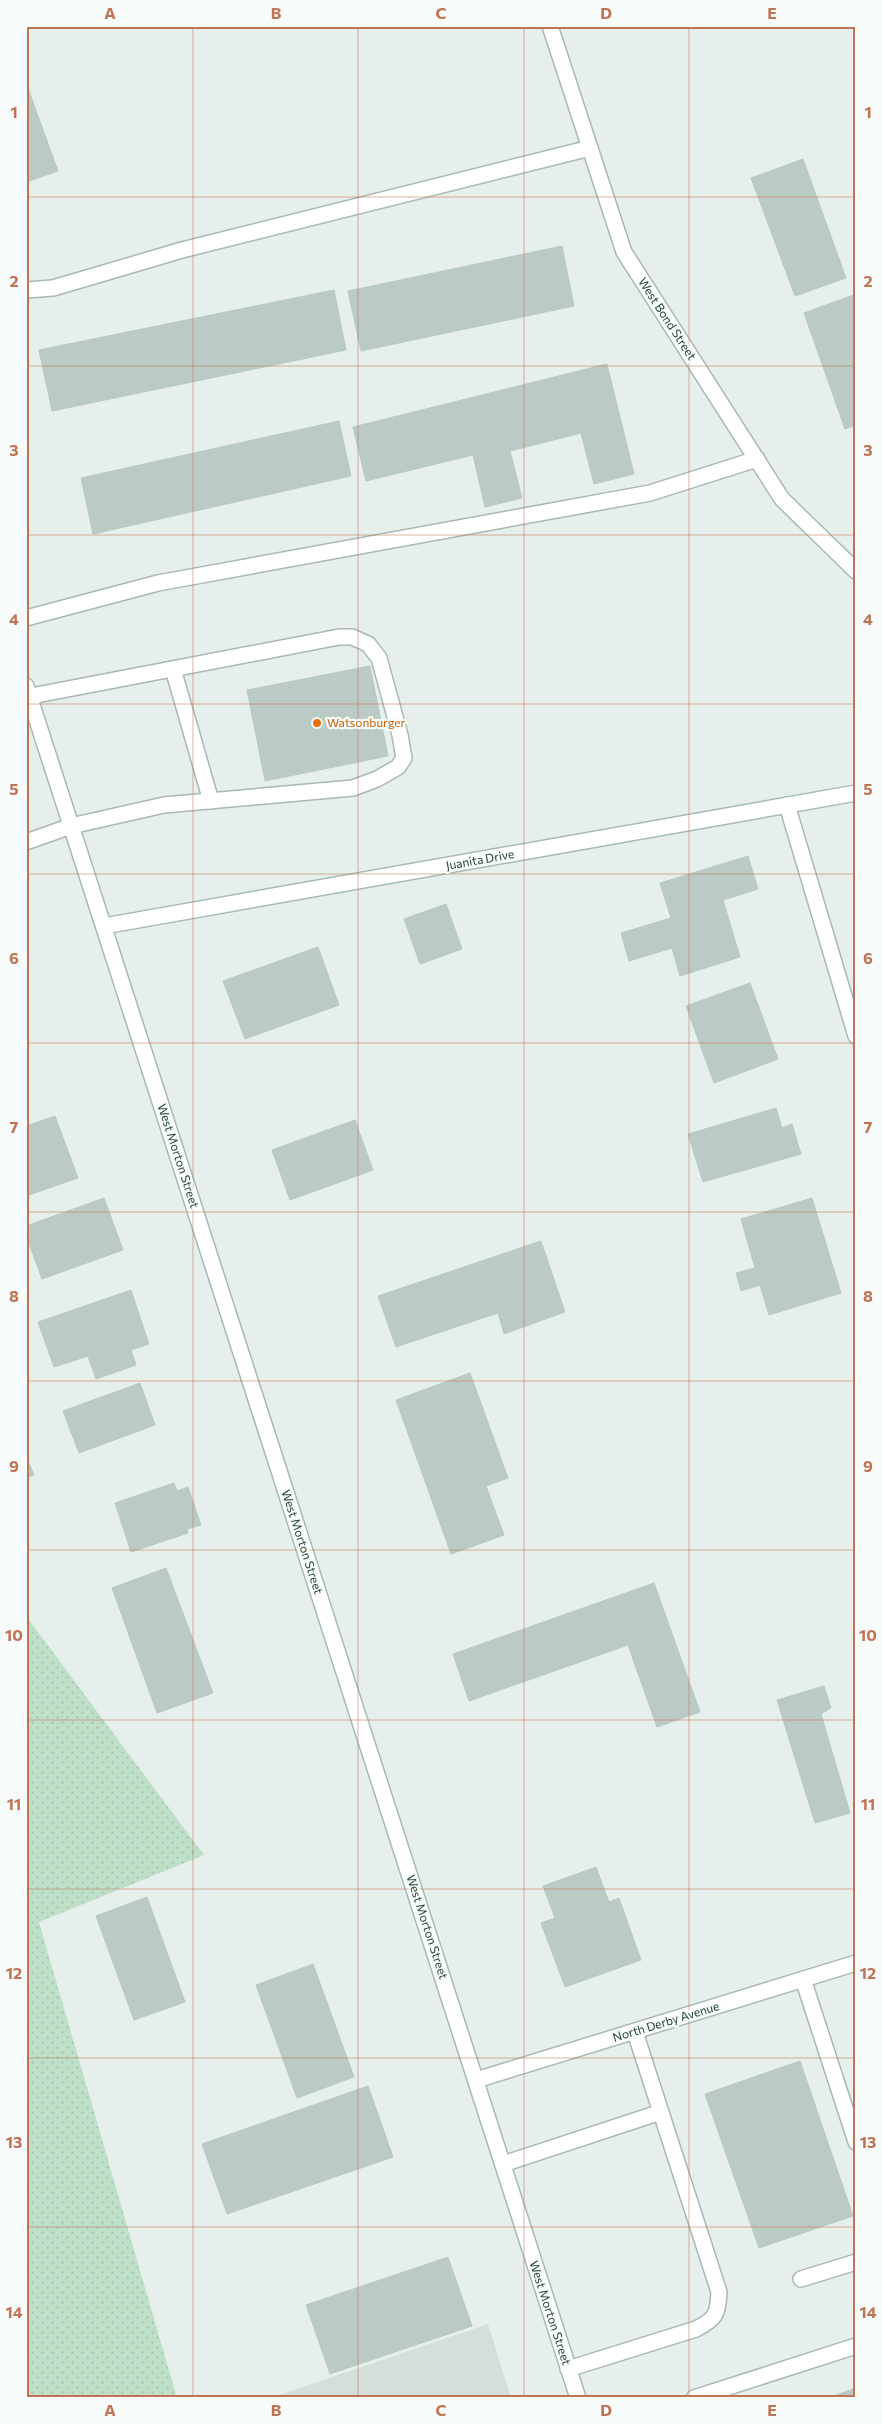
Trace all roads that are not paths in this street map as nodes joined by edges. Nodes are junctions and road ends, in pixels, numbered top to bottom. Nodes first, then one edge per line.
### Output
1 (550, 26) edge
2 (590, 148) junction
3 (26, 290) edge
4 (757, 459) junction
5 (856, 571) edge
6 (26, 618) edge
7 (173, 669) junction
8 (27, 693) edge
9 (856, 793) edge
10 (211, 801) junction
11 (787, 805) junction
12 (71, 826) junction
13 (26, 842) edge
14 (104, 926) junction
15 (856, 1036) edge
16 (856, 1963) edge
17 (803, 1980) junction
18 (635, 2032) junction
19 (476, 2080) junction
20 (661, 2112) junction
21 (856, 2142) edge
22 (503, 2164) junction
23 (856, 2262) edge
24 (801, 2279) dead end
25 (856, 2346) edge
26 (568, 2369) junction
27 (578, 2398) edge
28 (694, 2398) edge

1 - 2 street, West Bond Street
2 - 3 street
2 - 4 street, West Bond Street
4 - 5 street, West Bond Street
4 - 6 street
7 - 8 street
7 - 10 street
7 - 10 street
8 - 12 street, West Morton Street
9 - 11 street, Juanita Drive
10 - 12 street
11 - 14 street, Juanita Drive
11 - 15 street
12 - 13 street
12 - 14 street, West Morton Street
14 - 19 street, West Morton Street
16 - 17 street, North Derby Avenue
17 - 18 street, North Derby Avenue
17 - 21 street
18 - 19 street, North Derby Avenue
18 - 20 street
19 - 22 street, West Morton Street
20 - 22 street
20 - 26 street
22 - 26 street, West Morton Street
23 - 24 street
25 - 28 street
26 - 27 street, West Morton Street

